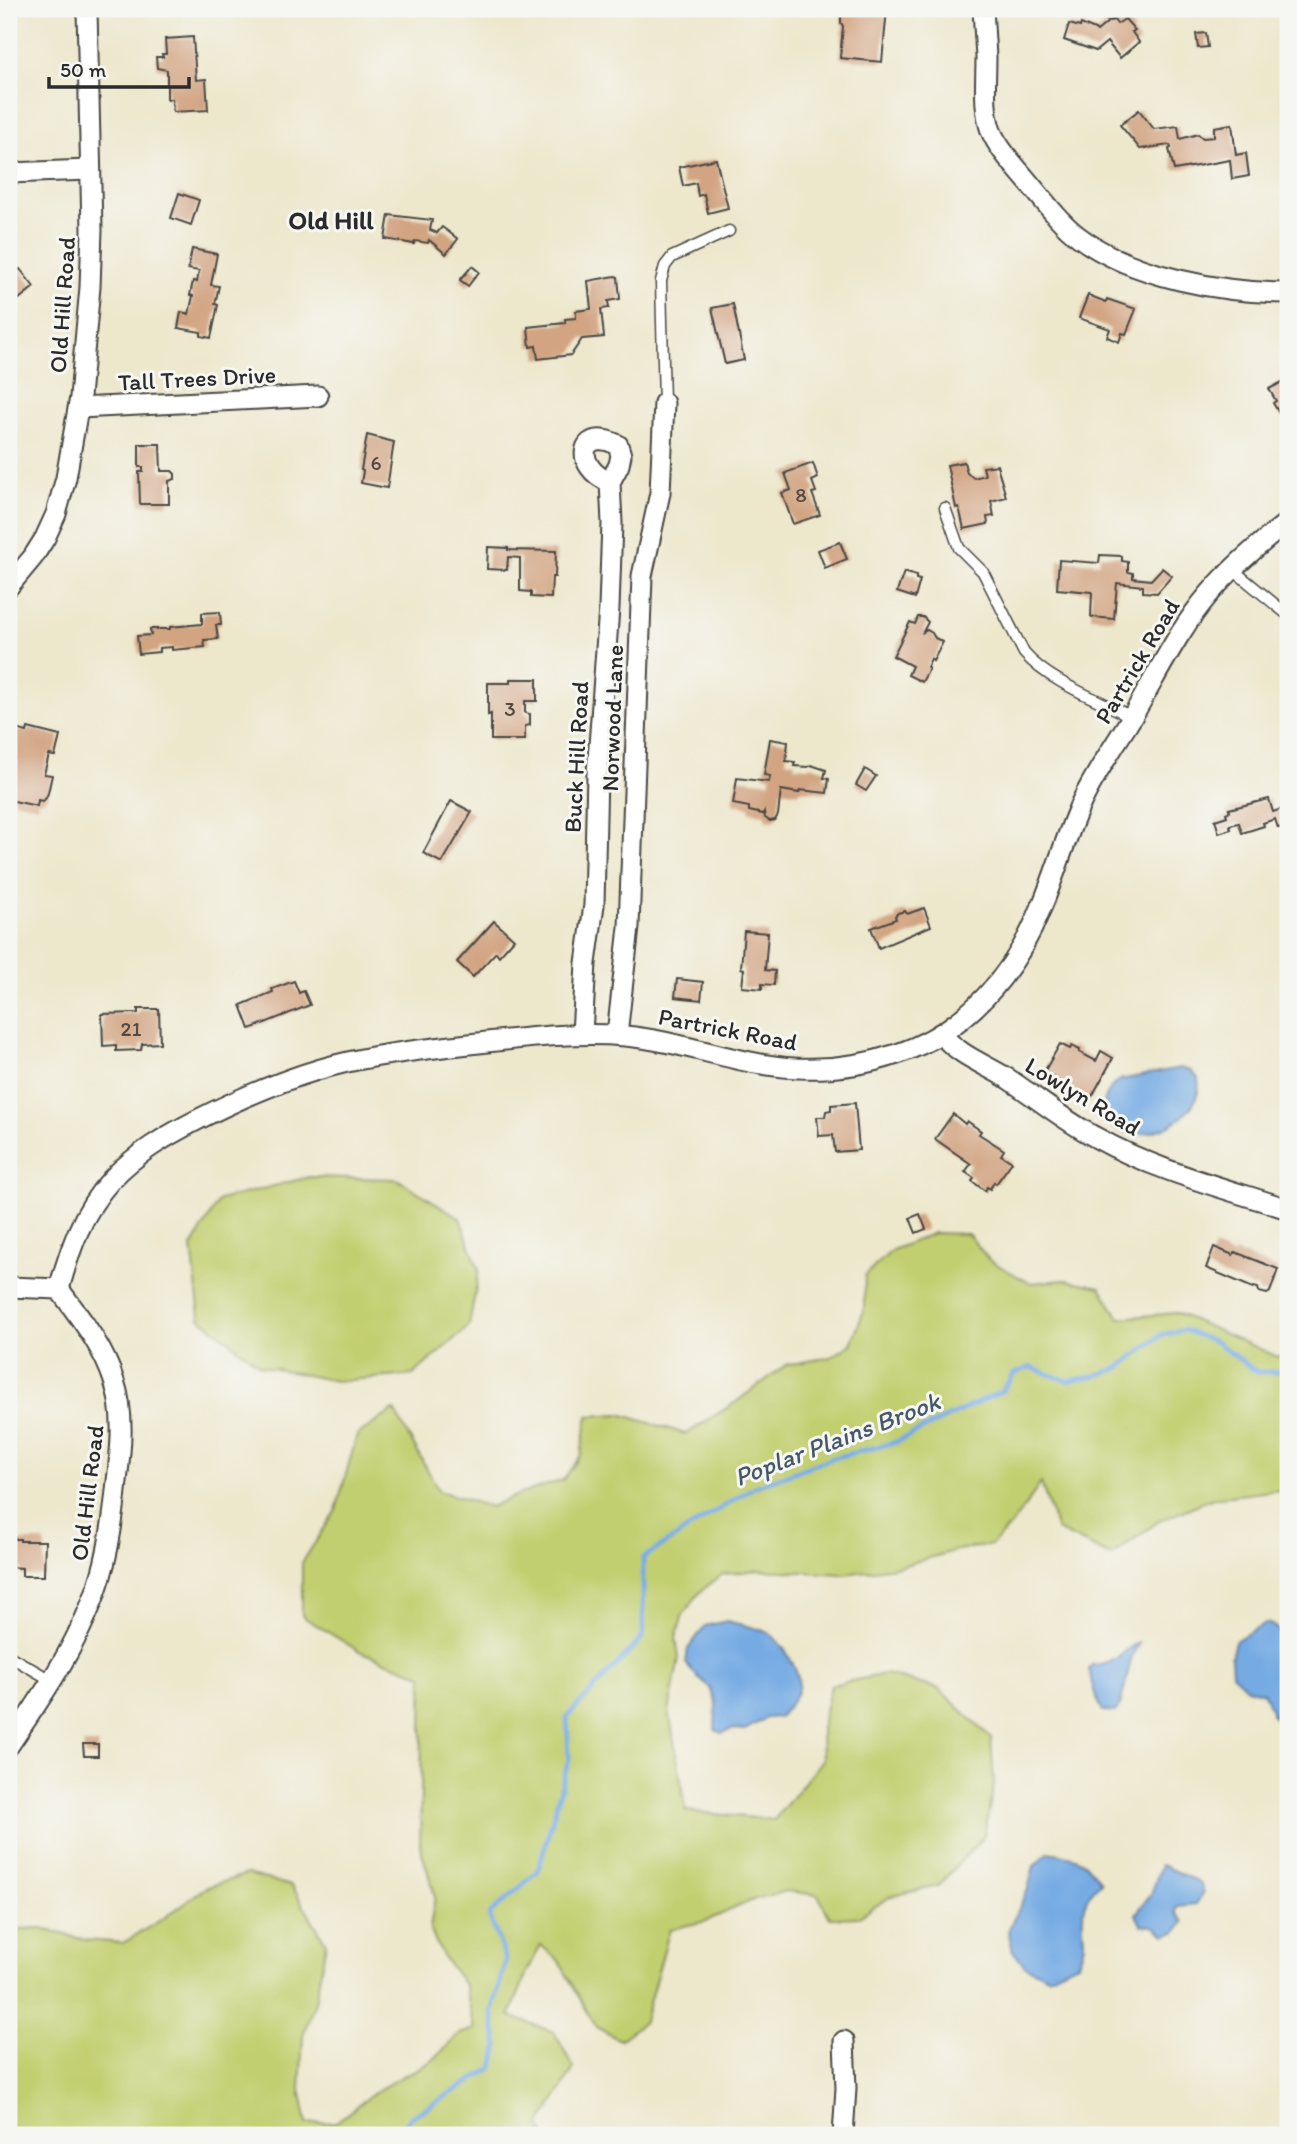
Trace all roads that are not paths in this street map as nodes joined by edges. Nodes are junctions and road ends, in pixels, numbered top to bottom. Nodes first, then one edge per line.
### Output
1 (87, 9) edge
2 (982, 9) edge
3 (89, 170) junction
4 (9, 173) edge
5 (729, 231) dead end
6 (1288, 293) edge
7 (318, 396) dead end
8 (664, 403) joint
9 (79, 408) junction
10 (610, 482) dead end
11 (944, 508) dead end
12 (1288, 522) edge
13 (1232, 569) junction
14 (9, 586) edge
15 (1288, 615) edge
16 (1132, 717) junction
17 (582, 1034) junction
18 (941, 1034) junction
19 (617, 1035) junction
20 (1288, 1209) edge
21 (9, 1287) edge
22 (59, 1289) junction
23 (9, 1656) edge
24 (51, 1679) junction
25 (9, 1745) edge
26 (844, 2040) dead end
27 (843, 2135) edge

1 - 3 street, Old Hill Road
2 - 6 street
3 - 4 street
3 - 9 street, Old Hill Road
5 - 8 lane
7 - 9 street, Tall Trees Drive
8 - 19 street, Norwood Lane
9 - 14 street, Old Hill Road
10 - 17 street, Buck Hill Road
11 - 16 lane
12 - 13 street, Partrick Road
13 - 15 lane
13 - 16 street, Partrick Road
16 - 18 street, Partrick Road
17 - 19 street, Partrick Road
17 - 22 street, Partrick Road
18 - 19 street, Partrick Road
18 - 20 street, Lowlyn Road
21 - 22 street
22 - 24 street, Old Hill Road
23 - 24 lane
24 - 25 street, Old Hill Road
26 - 27 street

